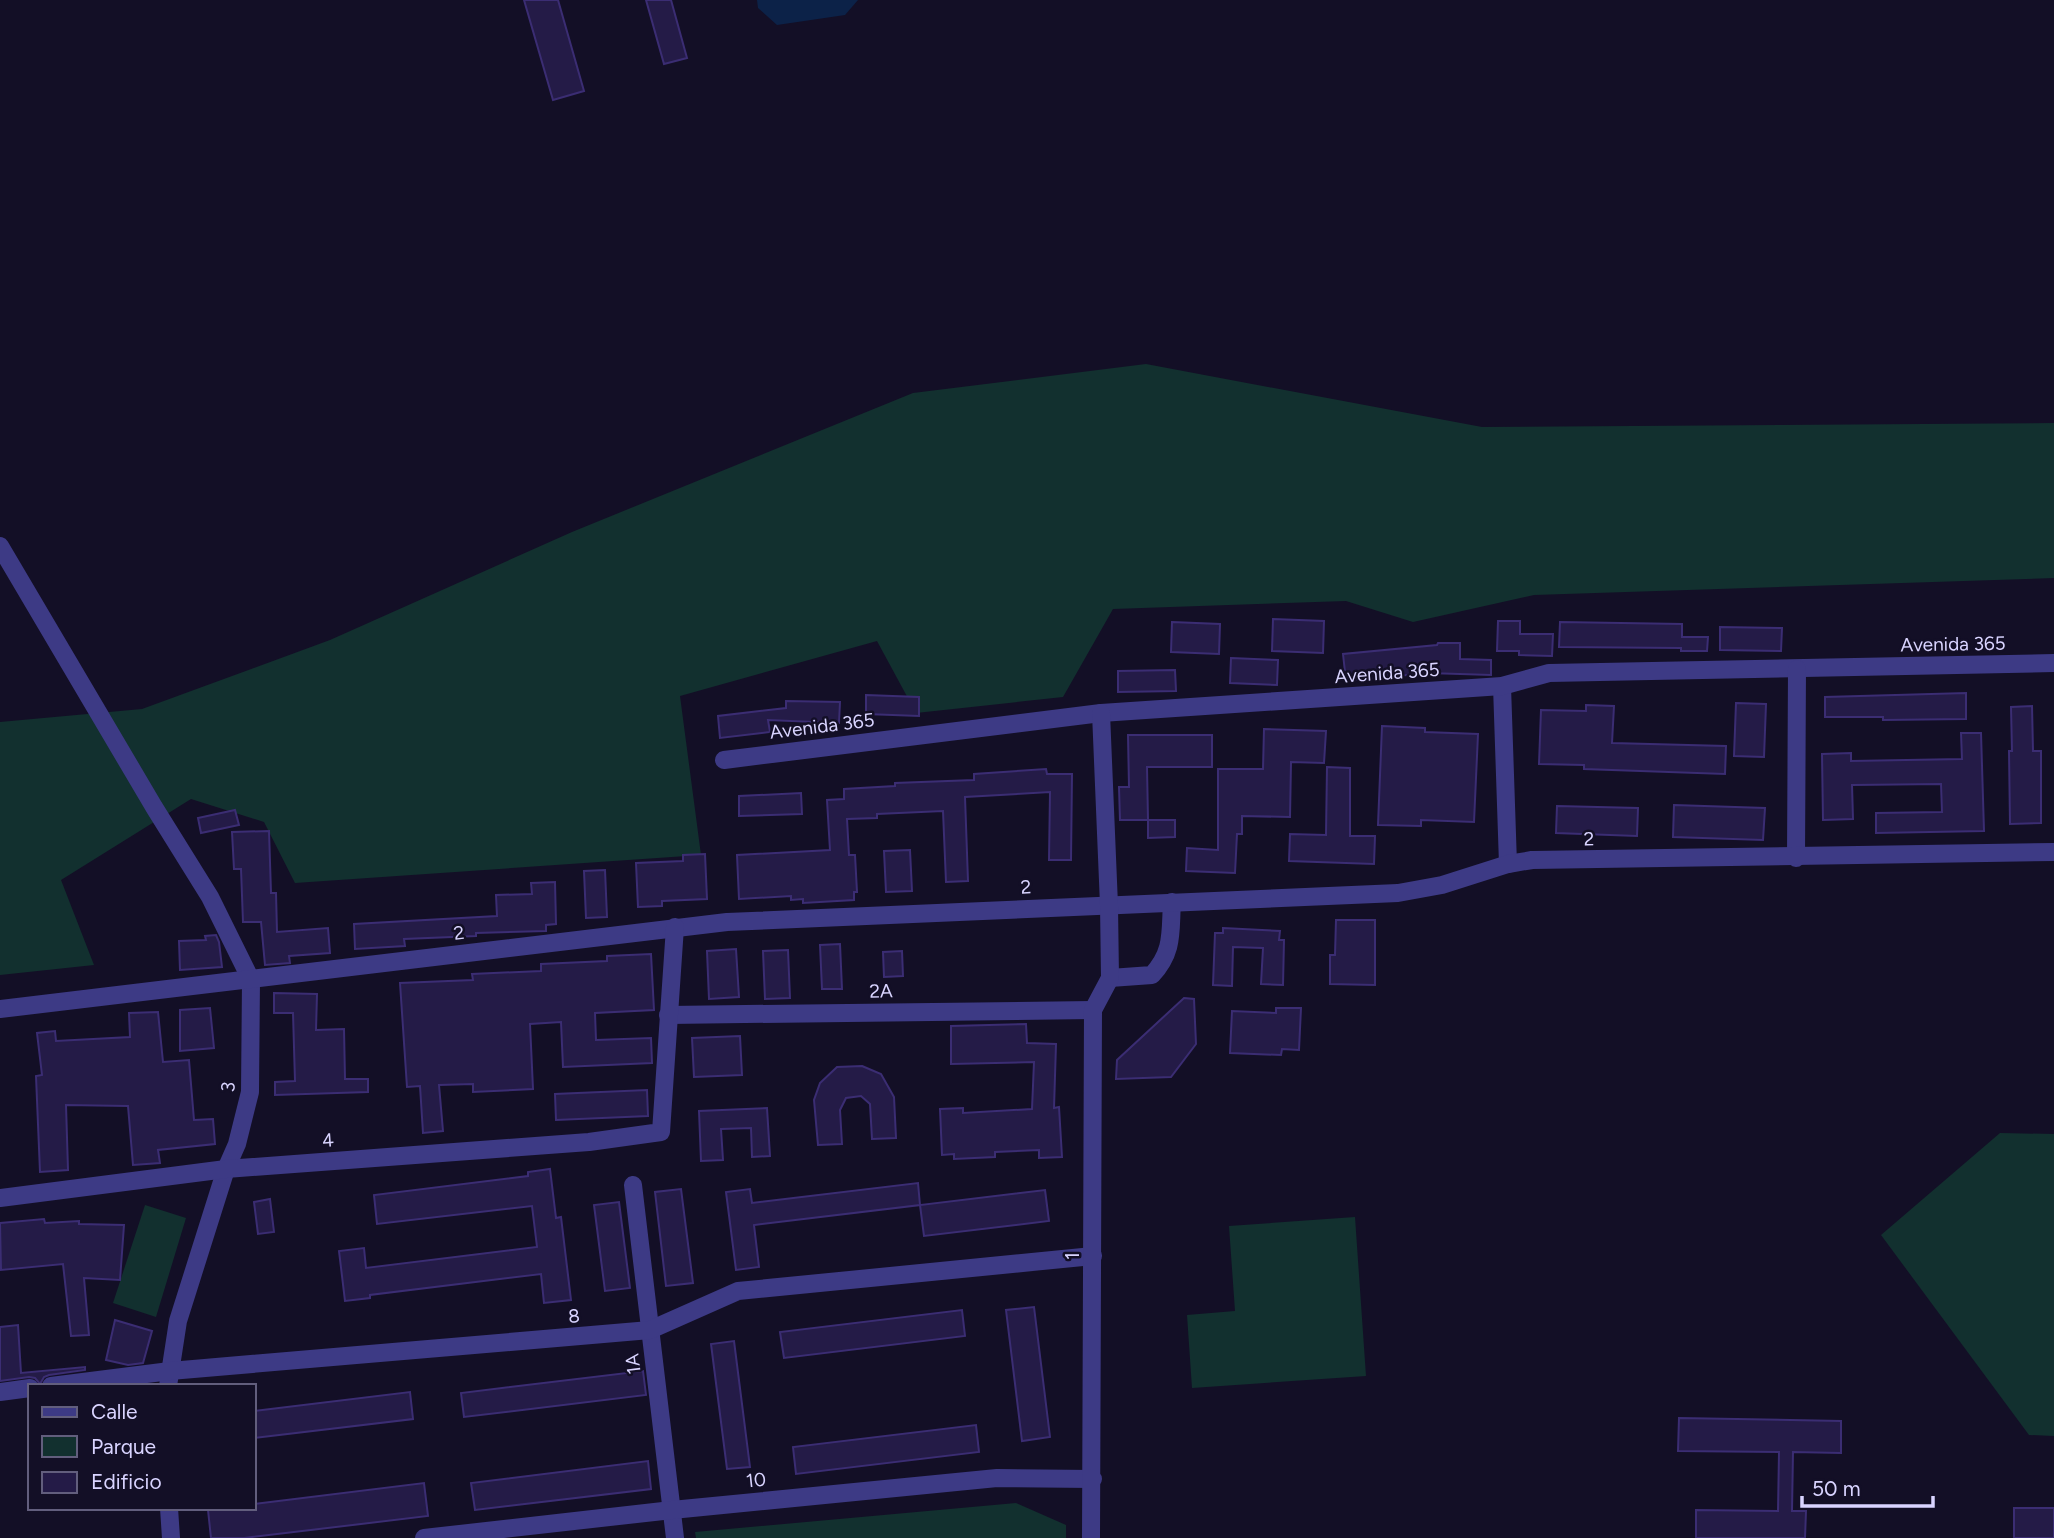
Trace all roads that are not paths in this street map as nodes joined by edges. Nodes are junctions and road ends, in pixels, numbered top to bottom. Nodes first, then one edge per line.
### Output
1 (0, 546) edge
2 (2054, 663) edge
3 (1797, 669) junction
4 (1502, 686) junction
5 (1101, 713) junction
6 (724, 760) dead end
7 (2054, 852) edge
8 (1796, 858) junction
9 (1508, 864) junction
10 (1172, 902) junction
11 (1110, 905) junction
12 (675, 926) junction
13 (1110, 978) junction
14 (251, 980) junction
15 (0, 1009) edge
16 (1093, 1010) junction
17 (668, 1015) junction
18 (226, 1169) junction
19 (633, 1185) dead end
20 (0, 1198) edge
21 (1093, 1255) junction
22 (650, 1330) junction
23 (169, 1379) edge
24 (85, 1384) edge
25 (28, 1388) edge
26 (0, 1392) edge
27 (1093, 1479) junction
28 (169, 1510) edge
29 (671, 1510) junction
30 (171, 1538) edge
31 (424, 1538) edge
32 (675, 1538) edge
33 (1091, 1538) edge

1 - 14 street, 3
2 - 3 street, Avenida 365
3 - 4 street, Avenida 365
3 - 8 street
4 - 5 street, Avenida 365
4 - 9 street
5 - 6 street, Avenida 365
5 - 11 street, 1
7 - 8 street, 2
8 - 9 street, 2
9 - 10 street, 2
10 - 11 street, 2
10 - 13 street
11 - 12 street, 2
11 - 13 street, 1
12 - 14 street, 2
12 - 17 street
13 - 16 street, 1
14 - 15 street, 2
14 - 18 street, 3
16 - 17 street, 2A
16 - 21 street, 1
17 - 18 street, 4
18 - 20 street, 4
18 - 23 street, 3
19 - 22 street, 1A
21 - 22 street, 8
21 - 27 street, 1
22 - 23 street, 8
22 - 29 street, 1A
23 - 24 street, 8
25 - 26 street
27 - 29 street, 10
27 - 33 street, 1
28 - 30 street
29 - 31 street, 10
29 - 32 street, 1A

